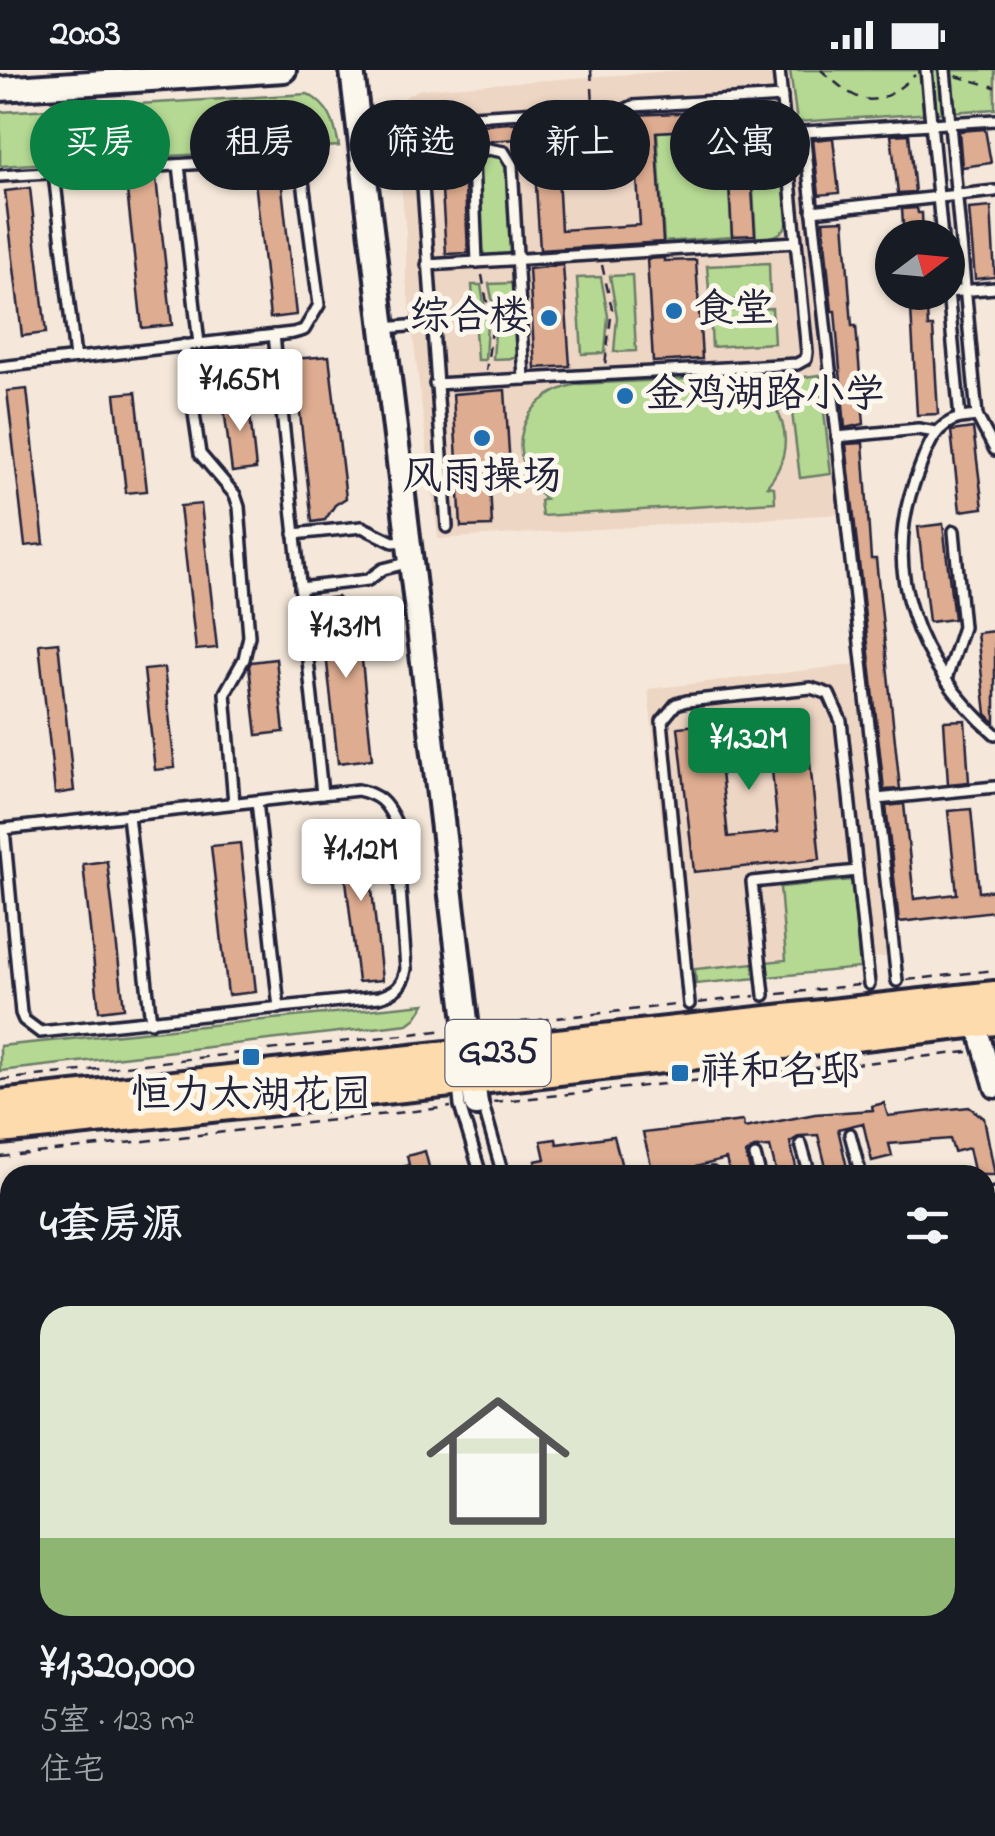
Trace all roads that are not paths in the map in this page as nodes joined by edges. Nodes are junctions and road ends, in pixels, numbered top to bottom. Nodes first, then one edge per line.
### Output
1 (284, 70) edge
2 (352, 70) edge
3 (779, 70) edge
4 (926, 70) edge
5 (945, 71) edge
6 (236, 72) edge
7 (0, 89) edge
8 (782, 96) junction
9 (995, 120) edge
10 (950, 123) junction
11 (932, 124) junction
12 (179, 165) junction
13 (170, 166) edge
14 (30, 174) edge
15 (0, 176) edge
16 (56, 190) edge
17 (995, 191) edge
18 (956, 195) junction
19 (938, 197) junction
20 (812, 211) junction
21 (940, 220) edge
22 (958, 220) edge
23 (796, 242) junction
24 (516, 259) junction
25 (477, 262) junction
26 (427, 265) junction
27 (995, 288) edge
28 (965, 290) joint
29 (950, 310) edge
30 (431, 324) junction
31 (384, 328) junction
32 (274, 335) junction
33 (198, 344) junction
34 (184, 345) junction
35 (75, 358) junction
36 (0, 367) edge
37 (524, 380) junction
38 (436, 384) junction
39 (977, 416) junction
40 (960, 418) junction
41 (936, 432) junction
42 (837, 437) junction
43 (995, 450) edge
44 (447, 527) dead end
45 (954, 531) dead end
46 (294, 534) junction
47 (410, 552) junction
48 (300, 588) junction
49 (946, 680) junction
50 (995, 734) edge
51 (995, 787) edge
52 (322, 794) junction
53 (877, 799) junction
54 (258, 801) junction
55 (234, 803) junction
56 (128, 815) junction
57 (2, 829) edge
58 (857, 871) junction
59 (897, 981) road end
60 (869, 984) road end
61 (764, 996) road end
62 (689, 1004) road end
63 (279, 1008) junction
64 (984, 1017) edge
65 (151, 1022) junction
66 (470, 1075) junction
67 (995, 1086) edge
68 (0, 1106) edge
69 (0, 1128) edge
70 (850, 1134) dead end
71 (801, 1144) dead end
72 (754, 1156) dead end
73 (481, 1165) edge
74 (500, 1165) edge
75 (757, 1165) edge
76 (807, 1165) edge
77 (858, 1165) edge

1 - 6 street
2 - 31 street
3 - 8 lane
4 - 11 lane
5 - 10 lane
6 - 7 street
8 - 23 lane
8 - 26 lane
9 - 10 lane
10 - 11 lane
10 - 18 lane
11 - 19 lane
11 - 20 lane
12 - 13 lane
12 - 32 lane
12 - 33 lane
14 - 15 lane
16 - 35 lane
17 - 18 lane
18 - 19 lane
18 - 22 lane
19 - 20 lane
19 - 21 lane
20 - 42 lane
23 - 24 lane
23 - 37 lane
24 - 25 lane
24 - 25 lane
24 - 37 lane
25 - 26 lane
26 - 30 lane
27 - 28 lane
28 - 39 lane
29 - 40 lane
30 - 31 lane
30 - 38 lane
31 - 47 street
32 - 33 lane
32 - 46 lane
33 - 34 lane
34 - 35 lane
34 - 55 lane
35 - 36 lane
37 - 38 lane
38 - 44 lane
39 - 40 lane
39 - 43 lane
40 - 41 lane
41 - 42 lane
41 - 49 lane
42 - 53 lane
45 - 49 lane
46 - 47 lane
46 - 48 lane
47 - 48 lane
47 - 66 street
48 - 52 lane
49 - 50 lane
51 - 53 lane
52 - 54 lane
52 - 63 lane
53 - 59 lane
54 - 55 lane
54 - 63 lane
55 - 56 lane
56 - 57 lane
56 - 65 lane
57 - 65 lane
58 - 60 lane
58 - 61 lane
58 - 62 lane
63 - 65 lane
64 - 66 highway, G235
64 - 67 street
66 - 68 highway, G235
66 - 69 highway, G235
66 - 73 lane
66 - 74 lane
70 - 77 lane
71 - 76 lane
72 - 75 lane

